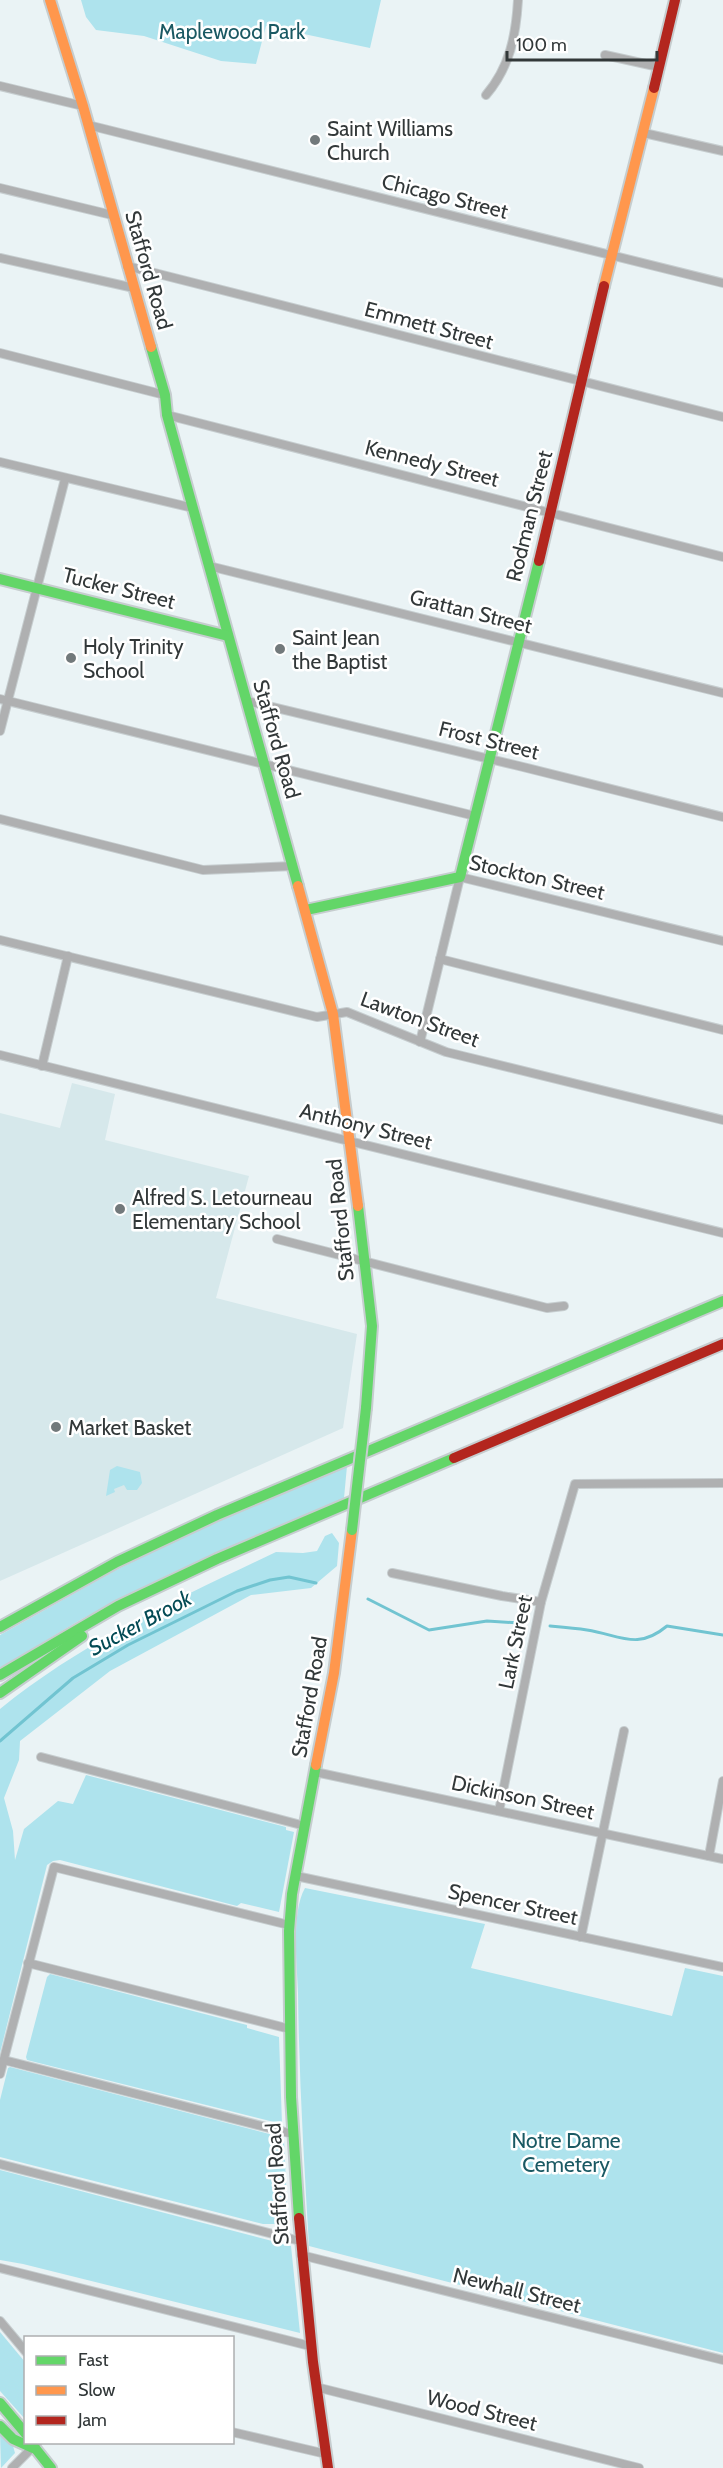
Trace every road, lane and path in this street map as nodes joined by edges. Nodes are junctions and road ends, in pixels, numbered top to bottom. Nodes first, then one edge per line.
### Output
1 (50, 0) edge
2 (518, 0) edge
3 (675, 0) edge
4 (605, 55) dead end
5 (659, 67) junction
6 (0, 86) edge
7 (486, 95) dead end
8 (83, 106) junction
9 (88, 125) junction
10 (644, 133) junction
11 (723, 151) edge
12 (0, 188) edge
13 (112, 215) junction
14 (611, 256) junction
15 (0, 258) edge
16 (127, 266) junction
17 (723, 283) edge
18 (134, 288) junction
19 (0, 353) edge
20 (582, 380) junction
21 (165, 395) junction
22 (167, 415) junction
23 (723, 417) edge
24 (0, 462) edge
25 (66, 479) junction
26 (193, 507) junction
27 (552, 511) junction
28 (723, 557) edge
29 (209, 566) junction
30 (0, 579) edge
31 (38, 588) junction
32 (228, 636) junction
33 (518, 642) junction
34 (723, 693) edge
35 (4, 700) edge
36 (247, 701) junction
37 (0, 731) edge
38 (489, 758) junction
39 (265, 765) junction
40 (475, 816) junction
41 (723, 817) edge
42 (0, 819) edge
43 (293, 866) junction
44 (460, 877) junction
45 (306, 910) junction
46 (0, 940) edge
47 (723, 941) edge
48 (68, 956) junction
49 (440, 959) junction
50 (333, 1014) junction
51 (723, 1030) edge
52 (420, 1042) junction
53 (0, 1055) edge
54 (42, 1065) junction
55 (723, 1120) edge
56 (351, 1142) junction
57 (723, 1233) edge
58 (277, 1239) dead end
59 (364, 1262) junction
60 (723, 1301) edge
61 (564, 1306) dead end
62 (723, 1344) edge
63 (723, 1483) edge
64 (250, 1544) junction
65 (392, 1573) dead end
66 (85, 1578) junction
67 (541, 1602) junction
68 (0, 1617) edge
69 (0, 1627) edge
70 (0, 1675) edge
71 (0, 1693) edge
72 (624, 1731) dead end
73 (41, 1757) dead end
74 (315, 1772) junction
75 (723, 1781) edge
76 (500, 1811) junction
77 (305, 1826) junction
78 (603, 1833) junction
79 (709, 1856) junction
80 (723, 1859) edge
81 (296, 1876) junction
82 (289, 1925) junction
83 (581, 1936) junction
84 (28, 1963) junction
85 (723, 1967) edge
86 (290, 2029) junction
87 (3, 2060) junction
88 (0, 2074) edge
89 (293, 2134) junction
90 (0, 2164) edge
91 (300, 2241) junction
92 (302, 2255) junction
93 (0, 2268) edge
94 (0, 2321) edge
95 (310, 2346) junction
96 (24, 2350) edge
97 (723, 2360) edge
98 (316, 2387) junction
99 (0, 2403) edge
100 (0, 2426) edge
101 (24, 2432) edge
102 (234, 2432) edge
103 (24, 2442) edge
104 (34, 2444) edge
105 (326, 2454) junction
106 (12, 2468) edge
107 (51, 2468) edge
108 (328, 2468) edge
109 (639, 2468) edge

1 - 8 main road, Stafford Road
2 - 7 street
3 - 5 main road, Rodman Street
4 - 5 street
5 - 10 main road, Rodman Street
6 - 8 street
8 - 9 main road, Stafford Road
9 - 13 main road, Stafford Road
9 - 14 street, Chicago Street
10 - 11 street
10 - 14 main road, Rodman Street
12 - 13 street
13 - 16 main road, Stafford Road
14 - 17 street, Chicago Street
14 - 20 main road, Rodman Street
15 - 18 street
16 - 18 main road, Stafford Road
16 - 20 street, Emmett Street
18 - 21 main road, Stafford Road
19 - 21 street
20 - 23 street, Emmett Street
20 - 27 main road, Rodman Street
21 - 22 main road, Stafford Road
22 - 26 main road, Stafford Road
22 - 27 street, Kennedy Street
24 - 25 street
25 - 26 street
25 - 31 street
26 - 29 main road, Stafford Road
27 - 28 street, Kennedy Street
27 - 33 main road, Rodman Street
29 - 32 main road, Stafford Road
29 - 33 street, Grattan Street
30 - 31 main road, Tucker Street
31 - 32 main road, Tucker Street
31 - 35 street
32 - 36 main road, Stafford Road
33 - 34 street, Grattan Street
33 - 38 main road, Rodman Street
35 - 37 street
35 - 39 street
36 - 38 street, Frost Street
36 - 39 main road, Stafford Road
38 - 40 main road, Rodman Street
38 - 41 street, Frost Street
39 - 40 street
39 - 43 main road, Stafford Road
40 - 44 main road, Rodman Street
42 - 43 street
43 - 45 main road, Stafford Road
44 - 45 main road, Stockton Street
44 - 47 street, Stockton Street
44 - 49 street, Rodman Street
45 - 50 main road, Stafford Road
46 - 48 street, Lawton Street
48 - 50 street, Lawton Street
48 - 54 street
49 - 51 street
49 - 52 street, Rodman Street
50 - 52 street, Lawton Street
50 - 56 main road, Stafford Road
52 - 55 street, Lawton Street
53 - 54 street, Anthony Street
54 - 56 street, Anthony Street
56 - 57 street, Anthony Street
56 - 59 main road, Stafford Road
58 - 59 street
59 - 61 street
59 - 74 main road, Stafford Road, bridge
60 - 66 main road
62 - 64 main road
63 - 67 street, Lark Street
64 - 70 main road
64 - 71 main road
65 - 67 street
66 - 68 main road
66 - 69 main road
67 - 76 street, Lark Street
72 - 78 street
73 - 77 street
74 - 76 street, Dickinson Street
74 - 77 main road, Stafford Road
75 - 79 street
76 - 78 street, Dickinson Street
77 - 81 main road, Stafford Road
78 - 79 street, Dickinson Street
78 - 83 street
79 - 80 street, Dickinson Street
81 - 82 main road, Stafford Road
81 - 83 street, Spencer Street
82 - 84 street
82 - 86 main road, Stafford Road
83 - 85 street, Spencer Street
84 - 86 street
84 - 87 street
86 - 89 main road, Stafford Road
87 - 88 street
87 - 89 street
89 - 91 main road, Stafford Road
90 - 91 street
91 - 92 main road, Stafford Road
92 - 95 main road, Stafford Road
92 - 97 street, Newhall Street
93 - 95 street
94 - 96 street
95 - 98 main road, Stafford Road
98 - 105 main road, Stafford Road
98 - 109 street, Wood Street
99 - 101 main road
100 - 103 main road
102 - 105 street
104 - 106 street
104 - 107 main road
105 - 108 main road, Stafford Road

